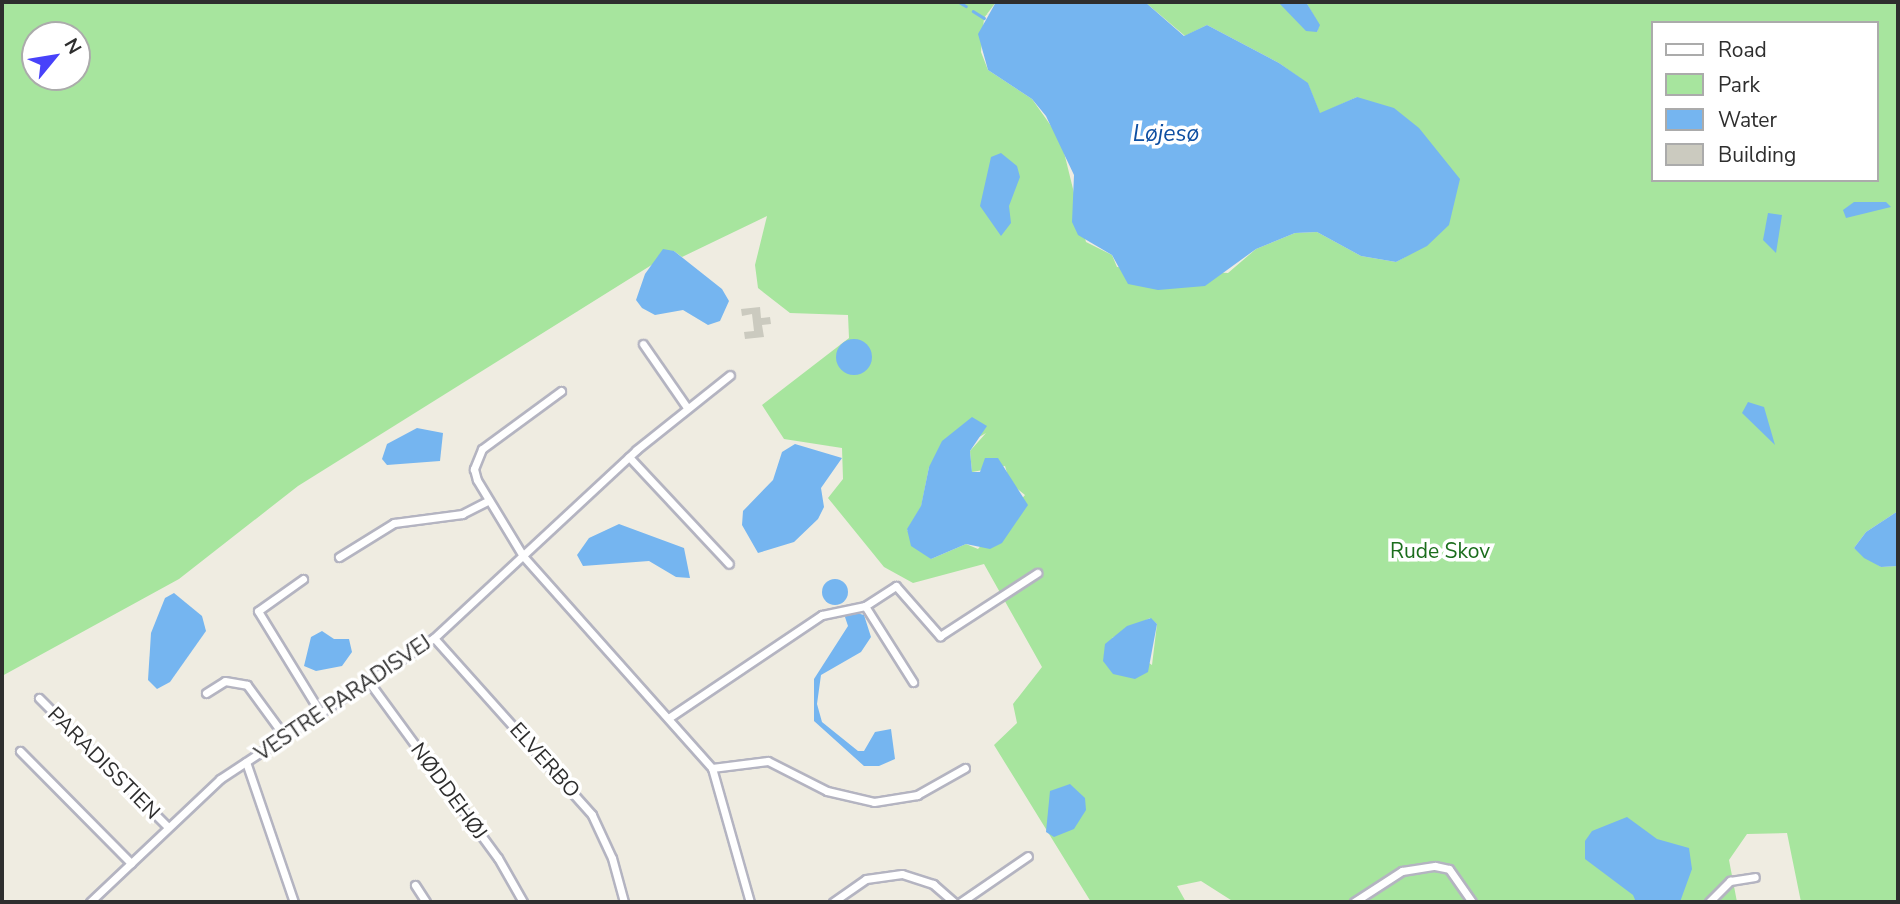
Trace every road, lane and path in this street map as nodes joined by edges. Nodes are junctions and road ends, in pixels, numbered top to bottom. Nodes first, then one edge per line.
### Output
1 (643, 344) dead end
2 (730, 375) dead end
3 (561, 391) dead end
4 (686, 406) junction
5 (629, 457) junction
6 (489, 500) junction
7 (523, 556) junction
8 (339, 557) dead end
9 (729, 564) dead end
10 (1037, 573) dead end
11 (303, 579) dead end
12 (865, 606) junction
13 (434, 638) junction
14 (369, 682) junction
15 (913, 682) dead end
16 (205, 693) dead end
17 (39, 698) dead end
18 (321, 714) junction
19 (670, 717) junction
20 (285, 737) junction
21 (20, 751) dead end
22 (246, 762) junction
23 (712, 768) junction
24 (965, 768) dead end
25 (168, 827) junction
26 (1028, 856) dead end
27 (131, 863) junction
28 (1755, 877) dead end
29 (415, 885) dead end
30 (90, 902) edge
31 (294, 902) edge
32 (426, 902) edge
33 (523, 902) edge
34 (624, 902) edge
35 (750, 902) edge
36 (833, 902) edge
37 (954, 902) edge
38 (961, 902) edge
39 (1354, 902) edge
40 (1472, 902) edge
41 (1709, 902) edge

1 - 4 street
2 - 4 street, VESTRE PARADISVEJ
3 - 6 street
4 - 5 street, VESTRE PARADISVEJ
5 - 7 street, VESTRE PARADISVEJ
5 - 9 street
6 - 7 street
6 - 8 street
7 - 13 street, VESTRE PARADISVEJ
7 - 19 street
10 - 12 street
11 - 18 street
12 - 15 street
12 - 19 street
13 - 14 street, VESTRE PARADISVEJ
13 - 34 street, ELVERBO
14 - 18 street, VESTRE PARADISVEJ
14 - 33 street, NØDDEHØJ
16 - 20 street
17 - 25 street, PARADISSTIEN
18 - 20 street, VESTRE PARADISVEJ
19 - 23 street
20 - 22 street, VESTRE PARADISVEJ
21 - 27 street
22 - 25 street, VESTRE PARADISVEJ
22 - 31 street
23 - 24 street
23 - 35 street
25 - 27 street, VESTRE PARADISVEJ
26 - 38 street
27 - 30 street, VESTRE PARADISVEJ
28 - 41 street
29 - 32 street
36 - 37 street
39 - 40 street

